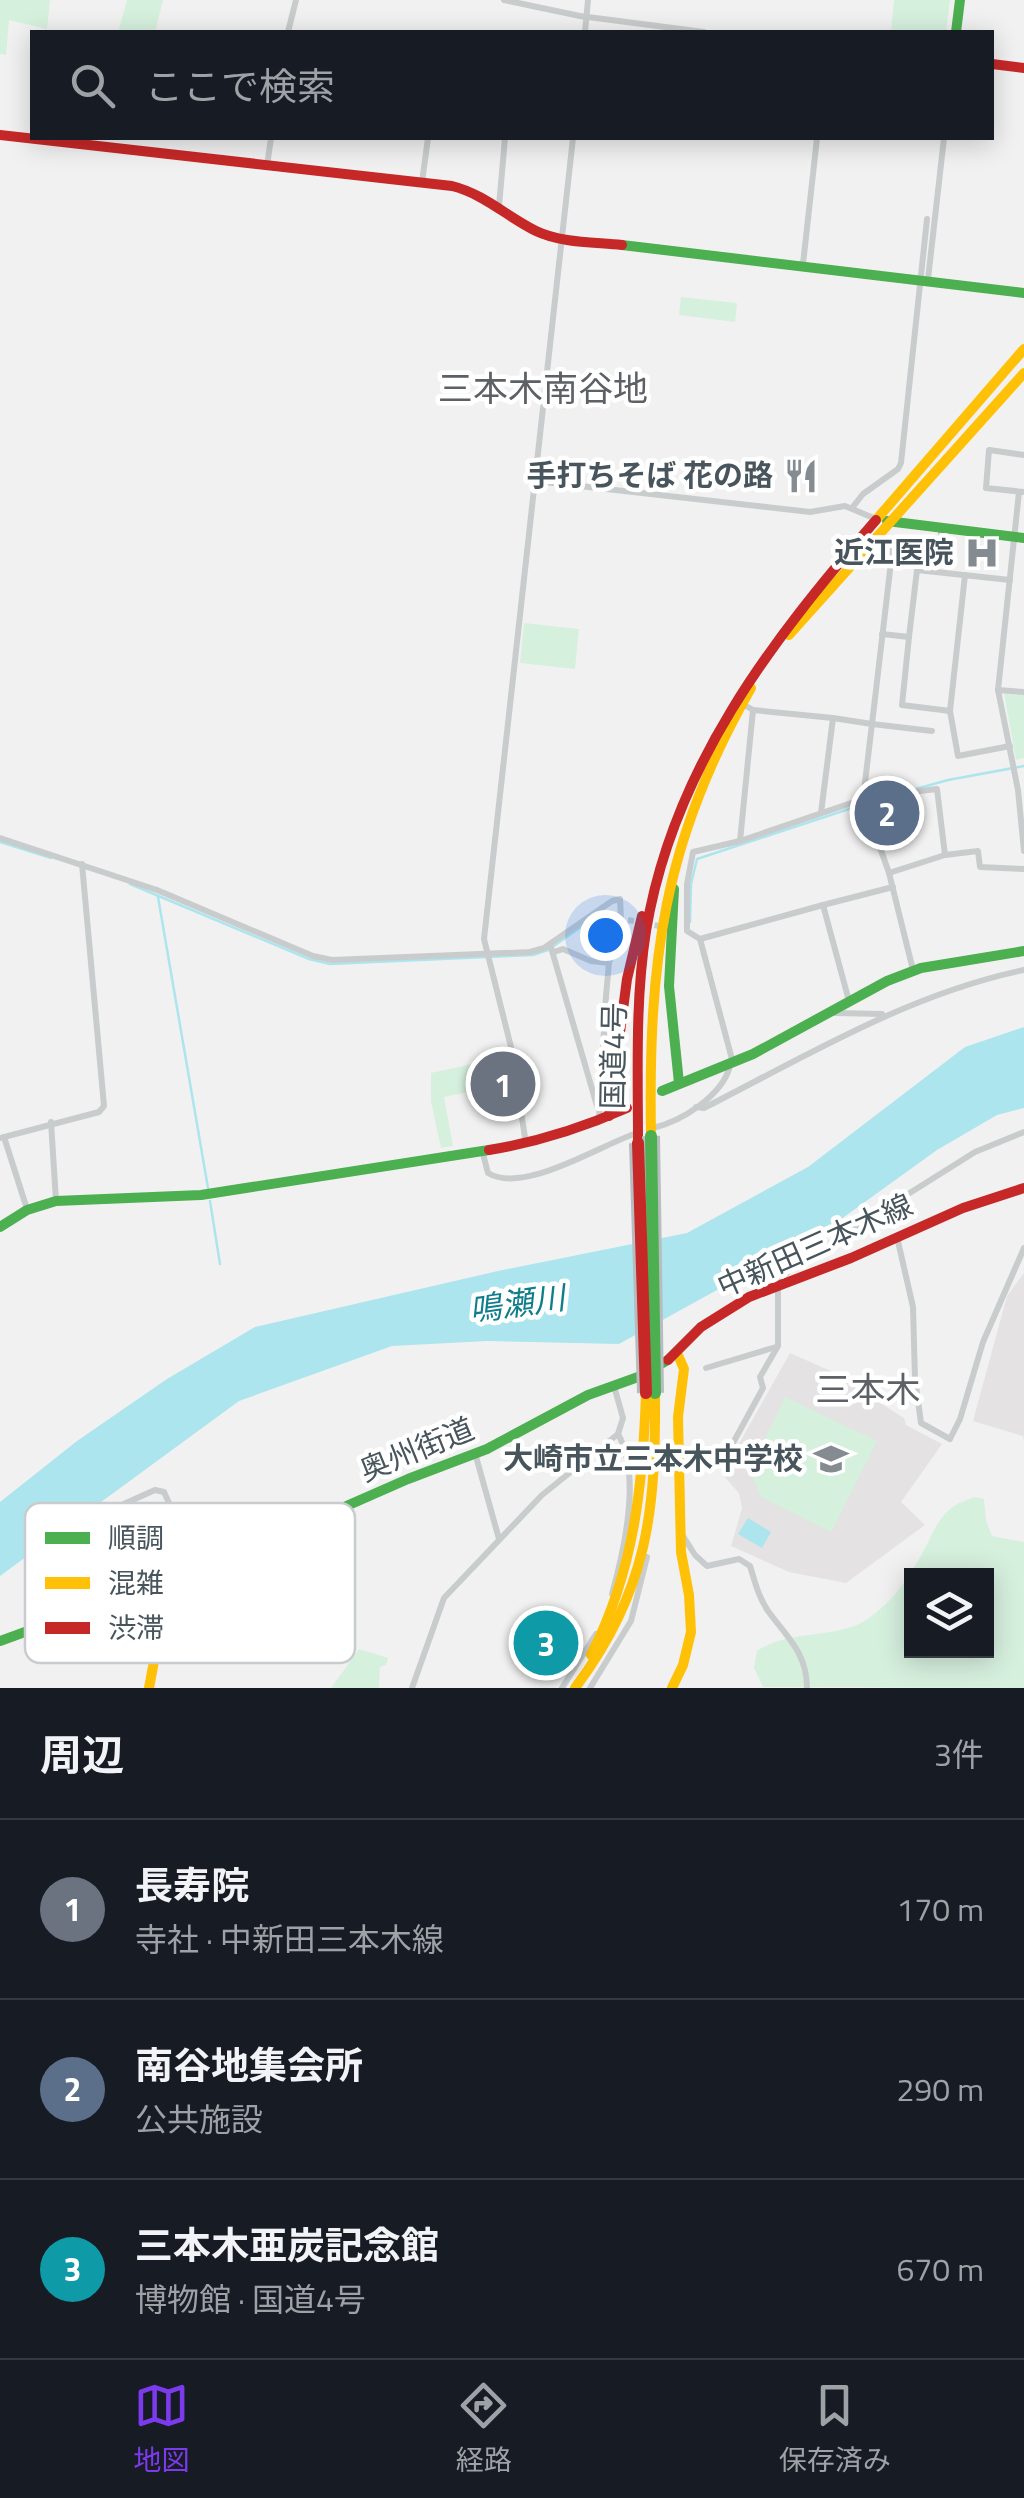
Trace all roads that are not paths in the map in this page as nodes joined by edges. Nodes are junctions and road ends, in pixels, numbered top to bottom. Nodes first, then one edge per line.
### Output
1 (296, 0) edge
2 (504, 0) edge
3 (588, 0) edge
4 (960, 0) edge
5 (586, 17) junction
6 (288, 30) edge
7 (585, 30) edge
8 (688, 30) edge
9 (956, 30) edge
10 (994, 64) edge
11 (1024, 68) edge
12 (0, 135) edge
13 (30, 137) edge
14 (270, 140) edge
15 (428, 140) edge
16 (505, 140) edge
17 (573, 140) edge
18 (817, 140) edge
19 (944, 140) edge
20 (79, 141) edge
21 (267, 166) junction
22 (422, 183) junction
23 (499, 206) junction
24 (927, 220) dead end
25 (562, 239) junction
26 (803, 264) junction
27 (924, 279) junction
28 (1024, 293) edge
29 (1024, 348) edge
30 (1024, 372) edge
31 (1024, 455) edge
32 (535, 481) junction
33 (1022, 492) edge
34 (852, 508) junction
35 (883, 520) junction
36 (941, 528) junction
37 (1019, 537) edge
38 (965, 575) junction
39 (1010, 580) junction
40 (882, 634) junction
41 (909, 637) junction
42 (998, 690) junction
43 (1024, 692) edge
44 (747, 706) junction
45 (950, 711) junction
46 (833, 718) junction
47 (872, 724) junction
48 (932, 731) dead end
49 (1010, 746) junction
50 (1021, 790) edge
51 (683, 804) junction
52 (865, 804) junction
53 (822, 813) junction
54 (1023, 834) edge
55 (0, 838) edge
56 (740, 841) junction
57 (680, 842) junction
58 (1024, 851) edge
59 (945, 855) junction
60 (82, 867) junction
61 (1024, 869) edge
62 (889, 873) junction
63 (893, 887) junction
64 (823, 906) junction
65 (675, 930) tunnel mouth
66 (686, 930) junction
67 (700, 939) junction
68 (552, 948) junction
69 (1024, 951) edge
70 (487, 957) junction
71 (609, 963) junction
72 (1024, 970) edge
73 (914, 972) junction
74 (849, 1001) junction
75 (832, 1013) junction
76 (888, 1014) junction
77 (731, 1063) junction
78 (679, 1083) junction
79 (662, 1091) dead end
80 (696, 1107) junction
81 (626, 1108) dead end
82 (602, 1115) junction
83 (51, 1122) junction
84 (1024, 1132) edge
85 (644, 1135) junction
86 (2, 1137) edge
87 (526, 1144) junction
88 (482, 1150) junction
89 (1024, 1188) edge
90 (56, 1201) junction
91 (27, 1210) junction
92 (0, 1228) edge
93 (897, 1237) junction
94 (1024, 1248) edge
95 (778, 1284) junction
96 (778, 1346) junction
97 (677, 1353) junction
98 (706, 1368) dead end
99 (614, 1386) junction
100 (650, 1393) junction
101 (618, 1434) junction
102 (476, 1454) junction
103 (679, 1462) junction
104 (126, 1503) edge
105 (169, 1503) edge
106 (355, 1503) edge
107 (680, 1524) junction
108 (648, 1536) junction
109 (499, 1538) junction
110 (25, 1632) edge
111 (0, 1641) edge
112 (153, 1663) edge
113 (149, 1688) edge
114 (412, 1688) edge
115 (563, 1688) edge
116 (575, 1688) edge
117 (590, 1688) edge
118 (672, 1688) edge
119 (808, 1688) edge

1 - 6 street
2 - 5 street
3 - 5 street
4 - 9 main road
5 - 7 street
5 - 8 street
10 - 11 main road
12 - 13 main road
14 - 21 street
15 - 22 street
16 - 23 street
17 - 25 street
18 - 26 street
19 - 27 street
20 - 21 main road
21 - 22 main road
22 - 23 main road
23 - 25 main road
24 - 27 street
25 - 26 main road
25 - 32 street
26 - 27 main road
27 - 28 main road
27 - 34 street
29 - 35 main road, 国道4号
30 - 35 main road, 国道4号
31 - 33 street
32 - 34 street
32 - 70 street
33 - 37 street
34 - 35 street
35 - 36 main road
35 - 44 main road, 国道4号
35 - 51 main road, 国道4号
36 - 37 main road
36 - 40 street
37 - 39 street
38 - 39 street
38 - 41 street
38 - 45 street
39 - 42 street
40 - 41 street
40 - 47 street
41 - 45 street
42 - 43 street
42 - 49 street
44 - 46 street
44 - 56 street
44 - 57 main road, 国道4号
45 - 49 street
46 - 47 street
46 - 53 street
47 - 48 street
47 - 52 street
49 - 50 street
50 - 54 street
51 - 82 main road
51 - 85 main road, 国道4号
52 - 53 street
52 - 59 street
52 - 62 street
53 - 56 street
54 - 58 street
55 - 60 street
56 - 66 street
57 - 78 main road
57 - 85 main road, 国道4号
59 - 61 street
59 - 62 street
60 - 70 street
60 - 83 street
62 - 63 street
63 - 64 street
63 - 73 street
64 - 67 street
64 - 74 street
65 - 66 street
66 - 67 street
67 - 77 street
68 - 70 street
68 - 71 street
68 - 71 street
68 - 82 street
69 - 73 main road
70 - 87 street
71 - 82 street
72 - 76 street
73 - 74 main road
74 - 75 main road
75 - 76 street
75 - 77 main road
76 - 80 street
77 - 78 main road
77 - 80 street
78 - 79 main road
80 - 85 street
81 - 82 main road
82 - 87 main road
83 - 86 street
83 - 90 street
84 - 95 street
85 - 88 street
85 - 100 main road, 国道4号, bridge
86 - 91 street
87 - 88 main road
88 - 90 main road
89 - 93 main road, 中新田三本木線
90 - 91 main road
91 - 92 main road
93 - 94 street
93 - 95 main road, 中新田三本木線
95 - 96 street
95 - 97 main road, 中新田三本木線
96 - 98 street
96 - 103 street
97 - 99 main road, 奥州街道
97 - 103 main road
99 - 101 street
99 - 102 main road, 奥州街道
100 - 108 main road, 国道4号
100 - 115 main road, 国道4号
101 - 109 street
101 - 115 street
102 - 106 main road, 奥州街道
102 - 109 street
103 - 107 main road
104 - 105 street
107 - 118 main road
107 - 119 street
108 - 116 main road, 国道4号
108 - 117 street
109 - 114 street
110 - 111 main road, 奥州街道
112 - 113 main road

